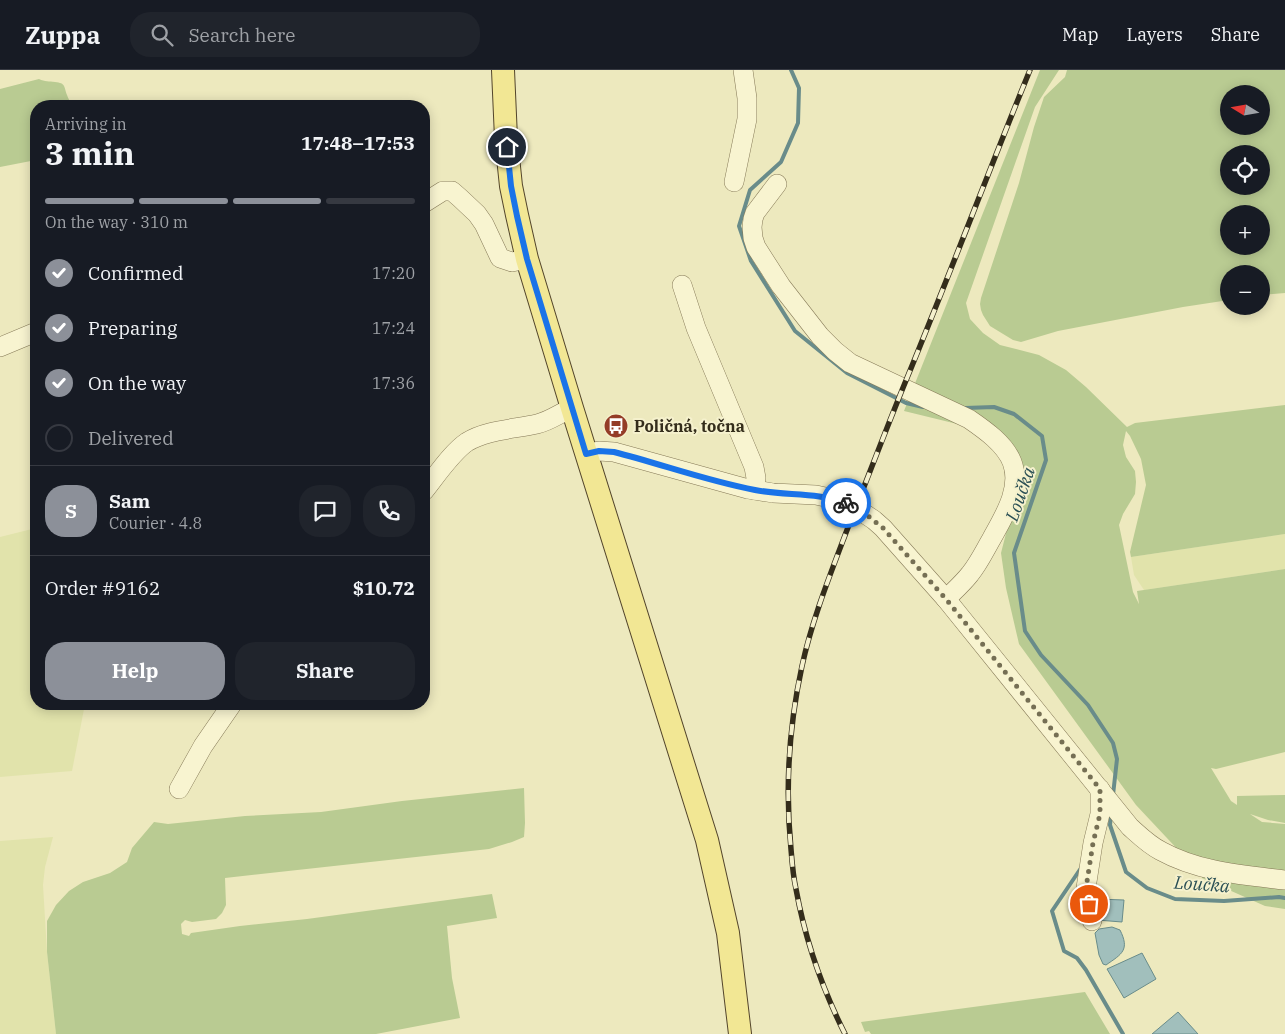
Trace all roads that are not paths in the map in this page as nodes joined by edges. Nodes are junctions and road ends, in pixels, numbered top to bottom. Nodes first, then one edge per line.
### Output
1 (503, 70) edge
2 (743, 70) edge
3 (734, 182) dead end
4 (777, 184) dead end
5 (430, 199) edge
6 (527, 259) junction
7 (682, 285) dead end
8 (30, 335) edge
9 (0, 347) edge
10 (572, 408) junction
11 (586, 454) junction
12 (430, 484) edge
13 (756, 490) junction
14 (946, 599) junction
15 (228, 710) edge
16 (179, 788) dead end
17 (1103, 793) junction
18 (1285, 880) edge
19 (1092, 921) dead end
20 (740, 1034) edge

1 - 6 main road
2 - 3 street
4 - 14 street
5 - 6 street
6 - 10 main road
7 - 13 street
8 - 9 street
10 - 11 main road
10 - 12 street
11 - 13 street
11 - 20 main road
13 - 14 street
14 - 17 street
15 - 16 street
17 - 18 street
17 - 19 street

